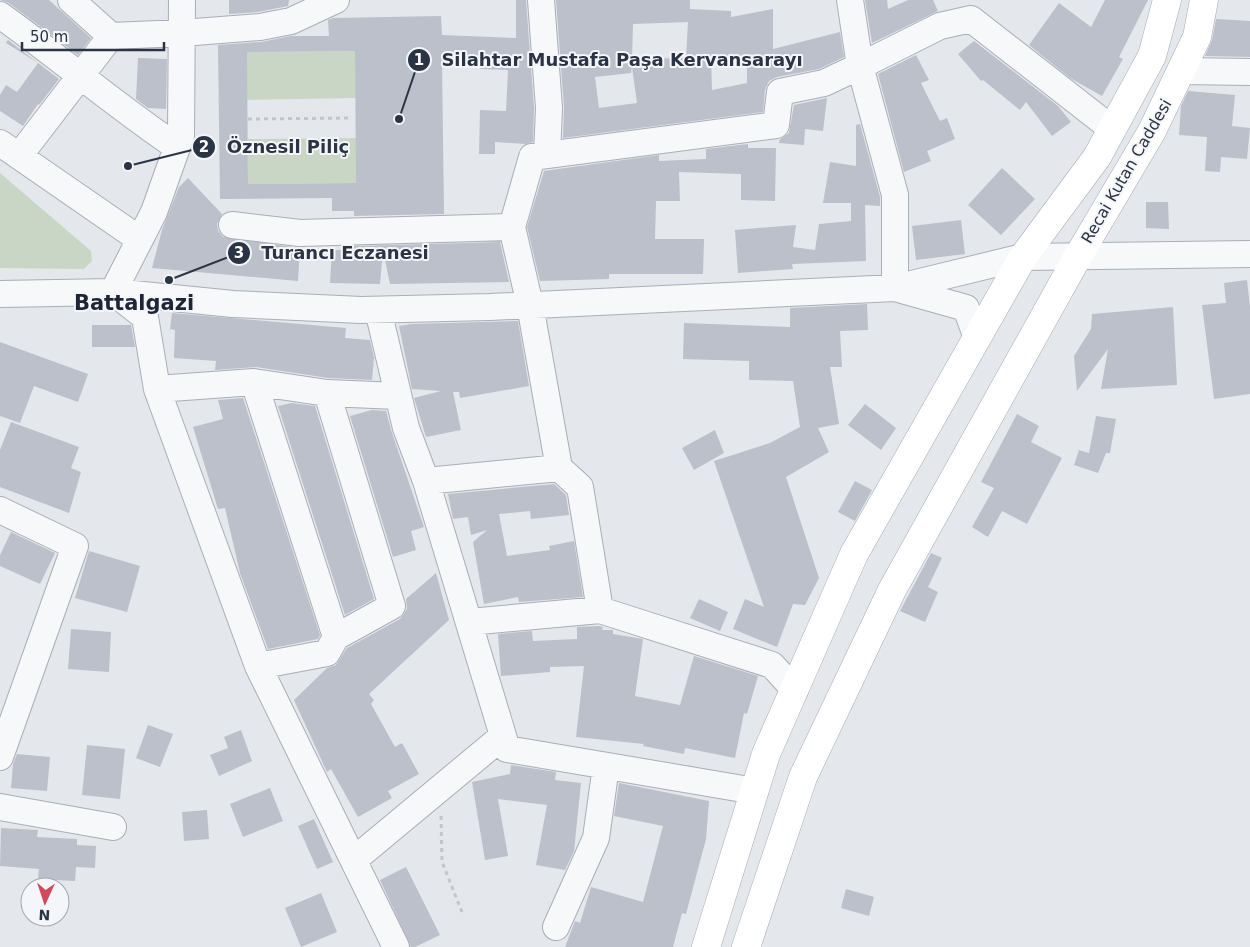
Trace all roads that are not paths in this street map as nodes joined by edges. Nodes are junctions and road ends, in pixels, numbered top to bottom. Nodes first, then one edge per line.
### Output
1 (70, 0) edge
2 (182, 0) edge
3 (541, 0) edge
4 (850, 0) edge
5 (1167, 0) edge
6 (1204, 0) edge
7 (326, 3) edge
8 (0, 15) edge
9 (182, 33) junction
10 (111, 36) junction
11 (860, 66) junction
12 (1181, 71) junction
13 (1250, 72) edge
14 (81, 76) junction
15 (1112, 129) junction
16 (178, 147) junction
17 (10, 149) edge
18 (547, 155) junction
19 (232, 225) dead end
20 (512, 227) junction
21 (139, 239) junction
22 (1250, 254) edge
23 (1023, 257) junction
24 (1076, 258) junction
25 (895, 288) junction
26 (113, 292) junction
27 (0, 294) edge
28 (530, 305) junction
29 (378, 310) junction
30 (977, 338) junction
31 (254, 382) junction
32 (157, 389) junction
33 (327, 392) junction
34 (398, 396) junction
35 (559, 468) junction
36 (426, 481) junction
37 (0, 510) edge
38 (600, 610) junction
39 (469, 622) junction
40 (336, 637) junction
41 (258, 666) junction
42 (795, 690) junction
43 (503, 736) junction
44 (0, 757) edge
45 (606, 766) junction
46 (755, 791) junction
47 (0, 807) edge
48 (113, 826) dead end
49 (355, 860) junction
50 (556, 926) dead end
51 (396, 947) edge
52 (706, 947) edge
53 (746, 947) edge

1 - 10 street
2 - 9 street
3 - 18 street
4 - 11 street
5 - 15 main road, Recai Kutan Caddesi
6 - 12 main road, Recai Kutan Caddesi
7 - 9 street
8 - 14 street
9 - 10 street
9 - 16 street
10 - 14 street
11 - 15 street
11 - 18 street
11 - 25 street
12 - 13 street
12 - 24 main road, Recai Kutan Caddesi
14 - 16 street
14 - 17 street
15 - 23 main road, Recai Kutan Caddesi
16 - 21 street
17 - 21 street
18 - 20 street
19 - 20 street
20 - 28 street
21 - 26 street
22 - 24 street
23 - 24 street
23 - 25 street
23 - 30 main road, Recai Kutan Caddesi
24 - 53 main road, Recai Kutan Caddesi
25 - 28 street
25 - 30 street
26 - 27 street
26 - 29 street
26 - 32 street
28 - 29 street
28 - 35 street
29 - 34 street
30 - 42 main road, Recai Kutan Caddesi
31 - 32 street
31 - 33 street
31 - 40 street
32 - 41 street
33 - 34 street
33 - 40 street
34 - 36 street
35 - 36 street
35 - 38 street
36 - 39 street
37 - 44 street
38 - 39 street
38 - 42 street
39 - 43 street
40 - 41 street
41 - 49 street
42 - 46 main road, Recai Kutan Caddesi
43 - 45 street
43 - 49 street
45 - 46 street
45 - 50 street
46 - 52 main road, Recai Kutan Caddesi
47 - 48 street
49 - 51 street

